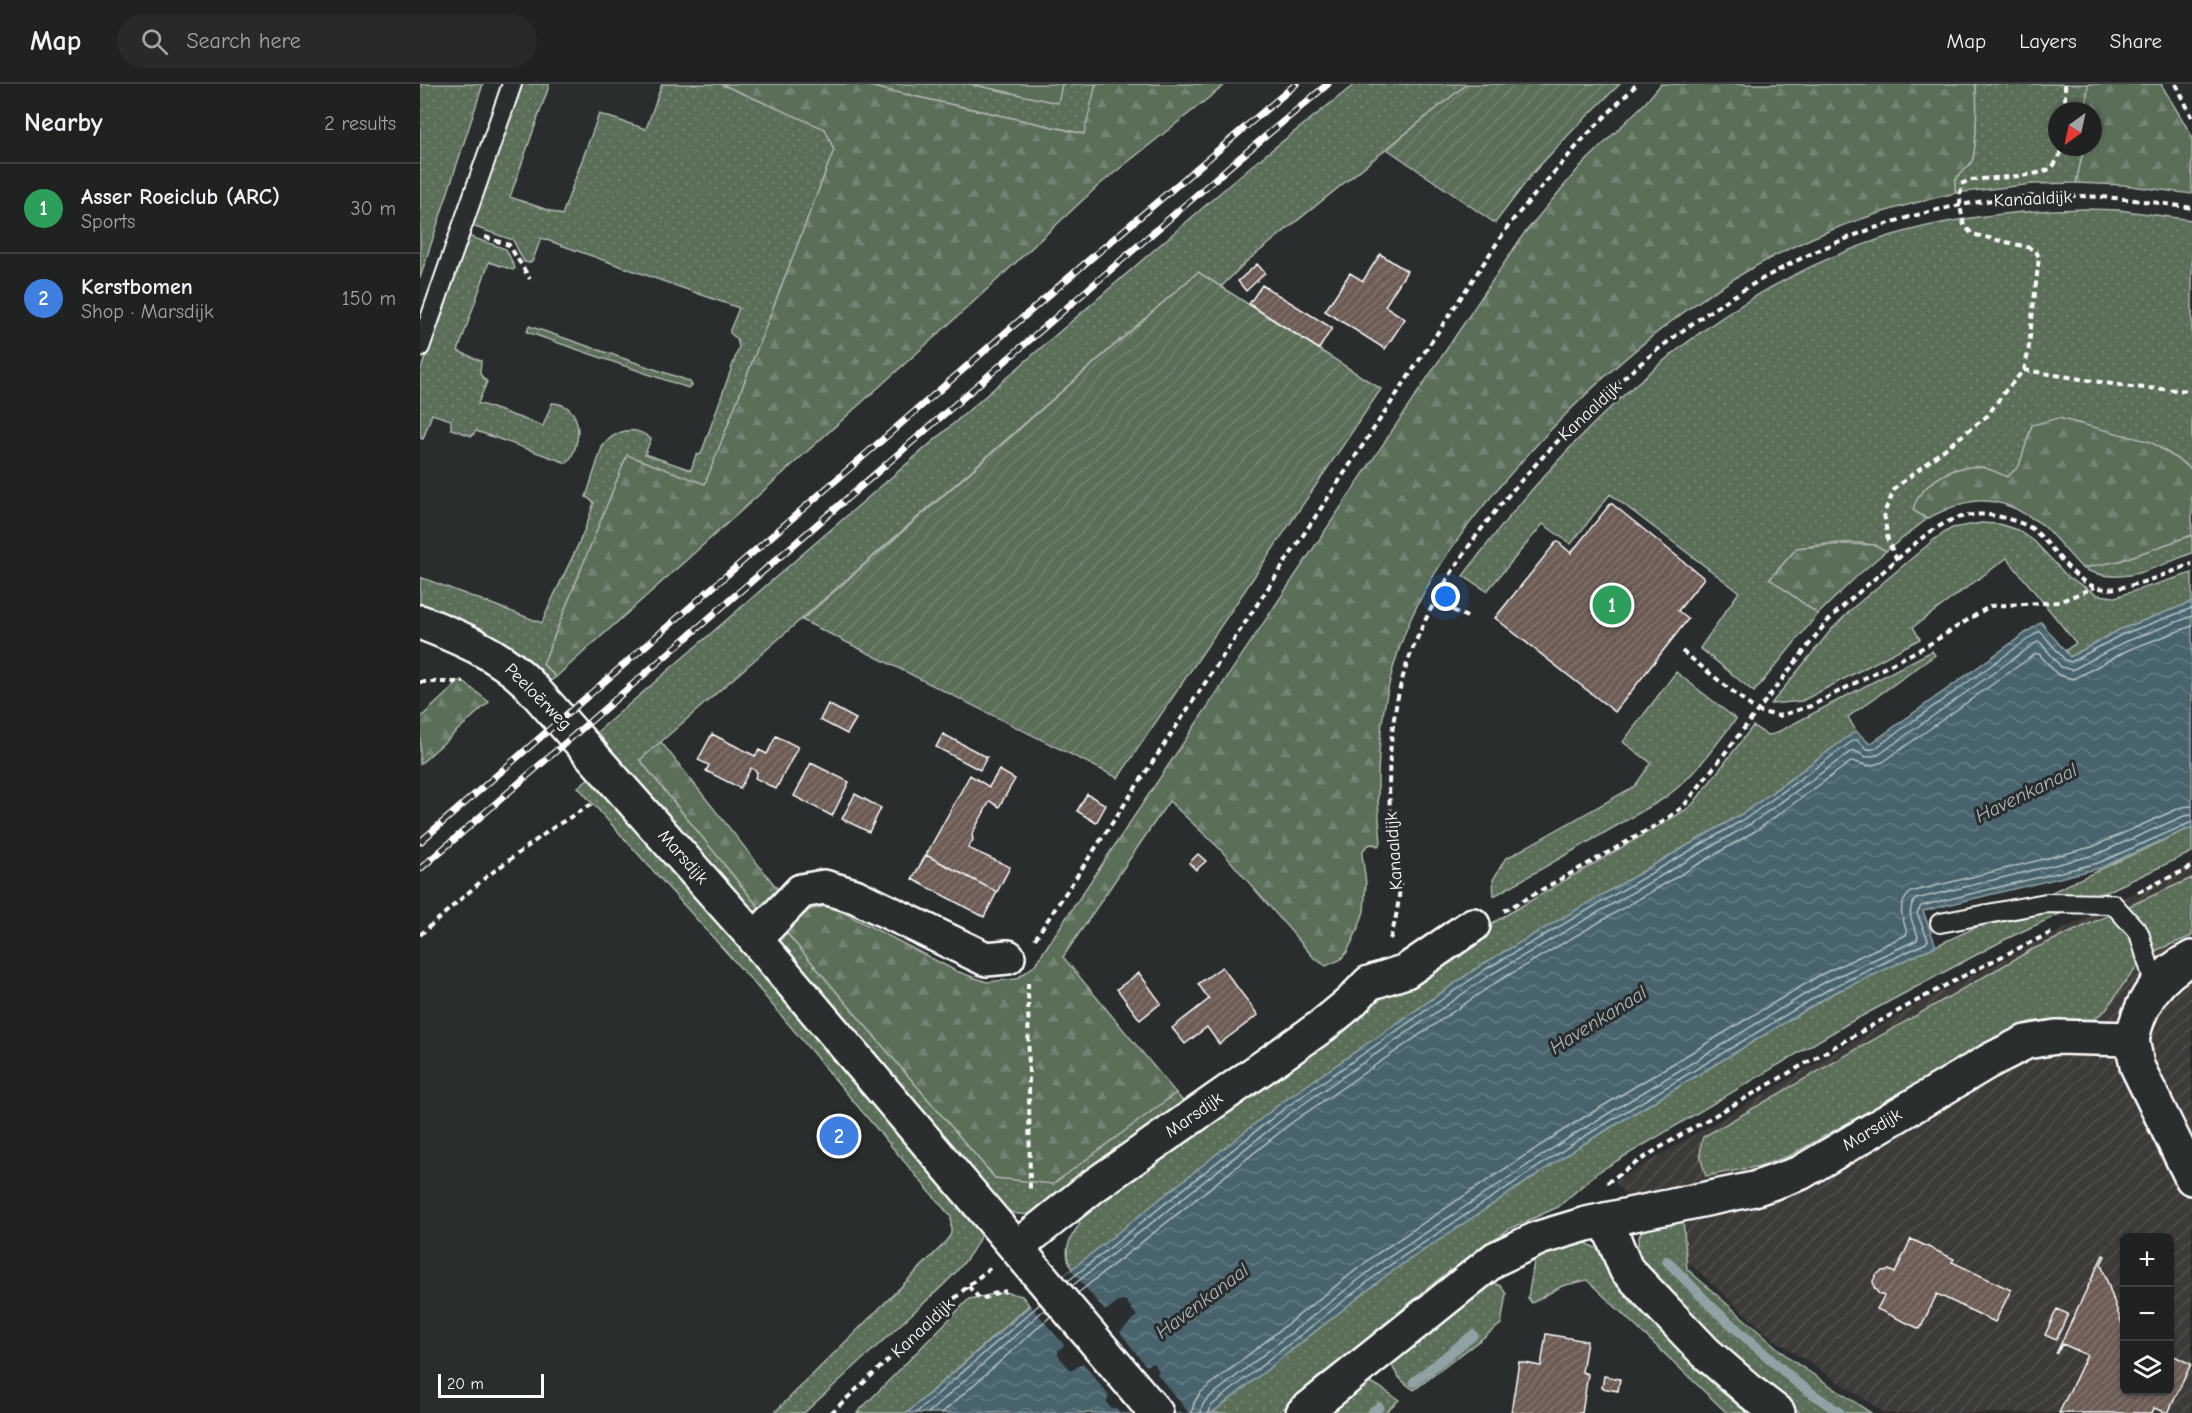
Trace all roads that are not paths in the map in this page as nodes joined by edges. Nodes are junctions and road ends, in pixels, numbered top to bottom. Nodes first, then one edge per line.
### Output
1 (512, 84) edge
2 (420, 347) edge
3 (420, 622) edge
4 (615, 779) joint
5 (1940, 923) dead end
6 (1473, 926) road end
7 (755, 939) junction
8 (1018, 953) road end
9 (2192, 958) edge
10 (2155, 986) junction
11 (2132, 1039) junction
12 (2192, 1178) edge
13 (1596, 1222) junction
14 (1029, 1237) junction
15 (1156, 1413) edge
16 (1303, 1413) edge
17 (1778, 1413) edge

1 - 2 lane
3 - 4 street, Peeloërweg
4 - 7 street, Marsdijk
5 - 10 lane
6 - 14 street, Marsdijk
7 - 8 street
7 - 14 street, Marsdijk
9 - 10 street
10 - 11 street
11 - 12 street
11 - 13 street, Marsdijk
13 - 16 street, Marsdijk
13 - 17 street
14 - 15 street, Marsdijk

